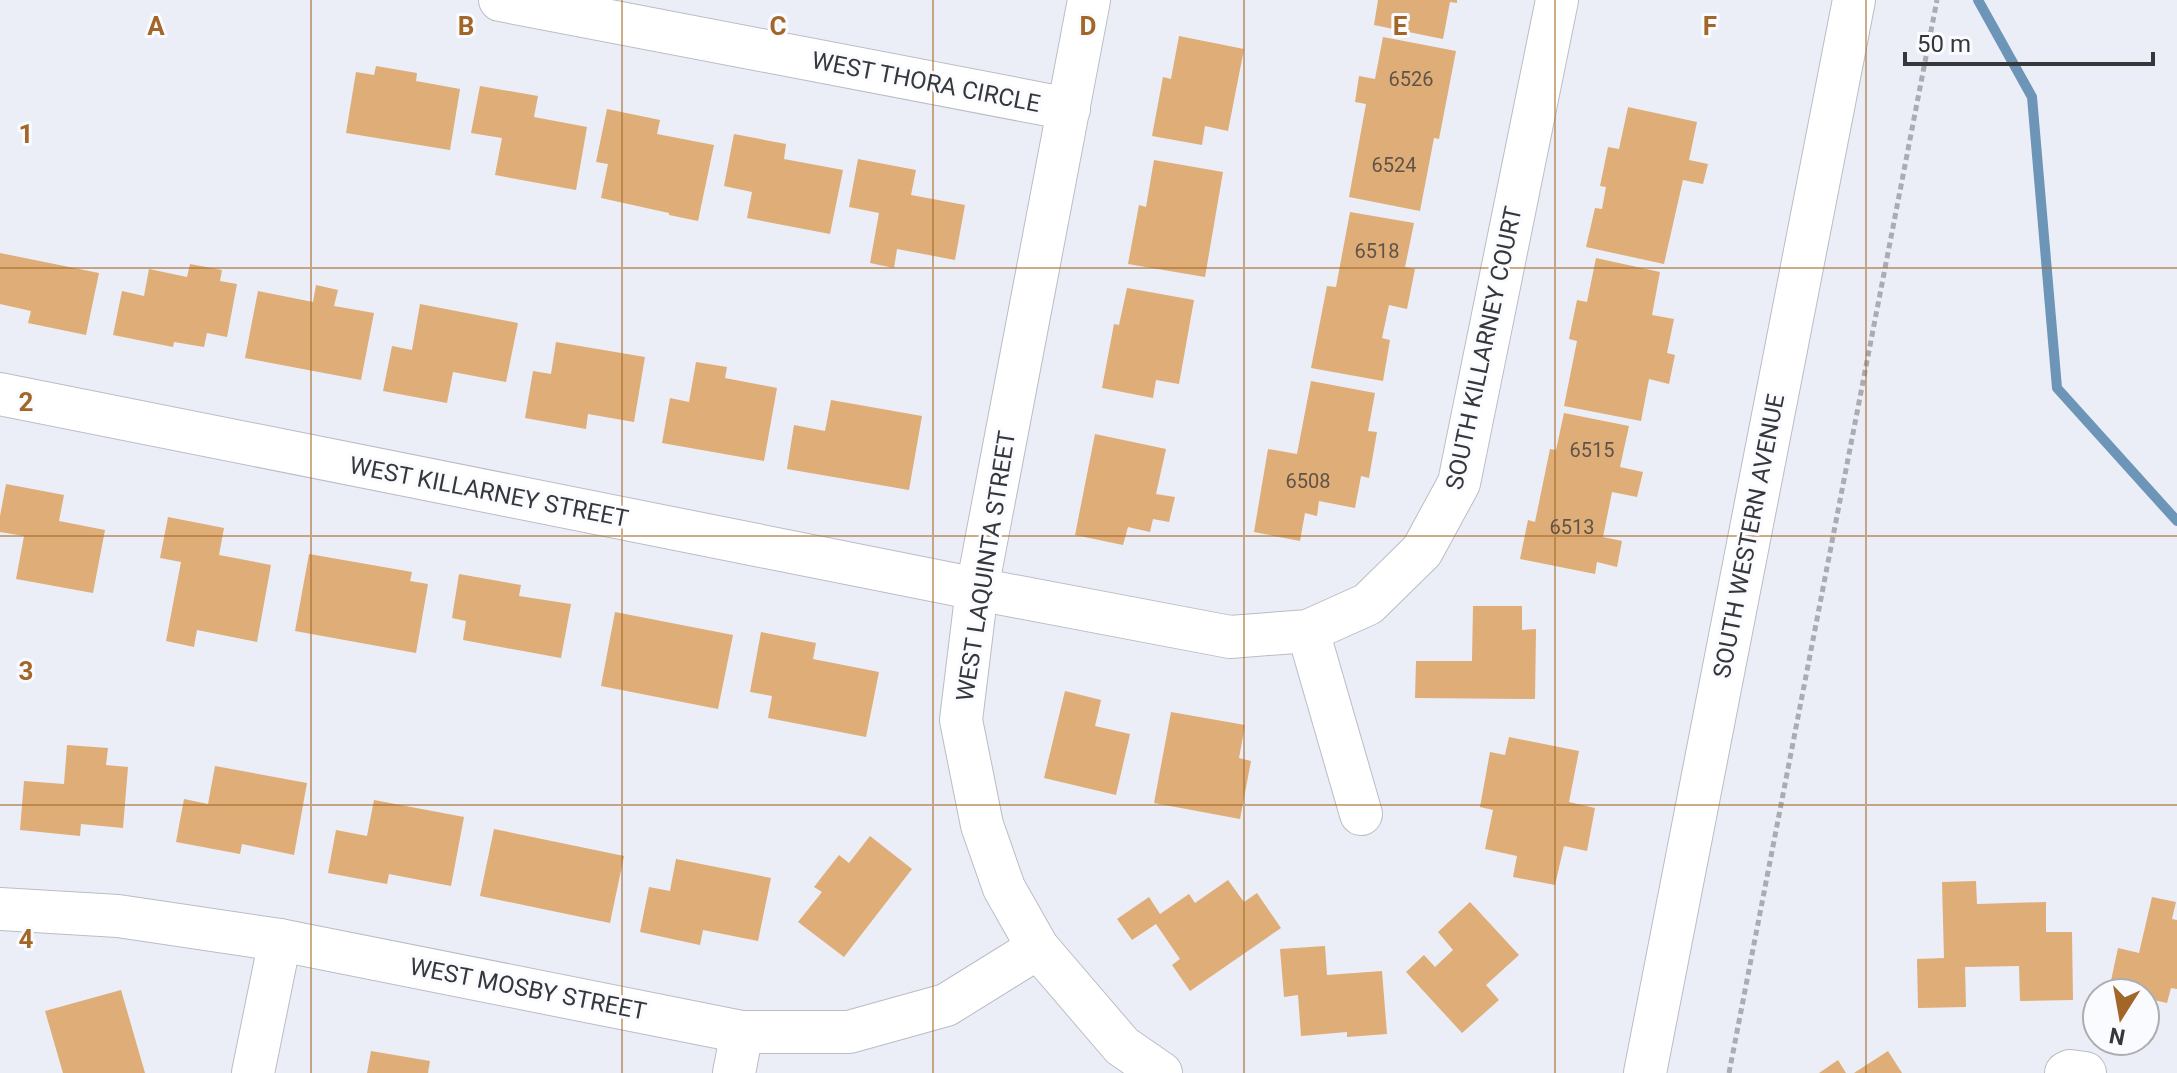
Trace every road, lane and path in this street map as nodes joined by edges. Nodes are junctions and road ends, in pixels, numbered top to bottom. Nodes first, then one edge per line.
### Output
1 (500, 0) edge
2 (1089, 0) edge
3 (1557, 0) edge
4 (1854, 0) edge
5 (1937, 0) edge
6 (1069, 109) junction
7 (0, 394) edge
8 (977, 589) junction
9 (1308, 631) junction
10 (1361, 814) dead end
11 (0, 909) edge
12 (280, 940) junction
13 (1038, 948) junction
14 (742, 1032) junction
15 (253, 1073) edge
16 (734, 1073) edge
17 (1161, 1073) edge
18 (1645, 1073) edge
19 (1729, 1073) edge
20 (2066, 1073) edge
21 (2085, 1073) edge

1 - 6 street, WEST THORA CIRCLE
2 - 6 street, WEST LAQUINTA STREET
3 - 9 street, SOUTH KILLARNEY COURT
4 - 18 street, SOUTH WESTERN AVENUE
5 - 19 path
6 - 8 street, WEST LAQUINTA STREET
7 - 8 street, WEST KILLARNEY STREET
8 - 9 street, SOUTH KILLARNEY COURT
8 - 13 street, WEST LAQUINTA STREET
9 - 10 street
11 - 12 street, WEST MOSBY STREET
12 - 14 street, WEST MOSBY STREET
12 - 15 street
13 - 14 street, WEST MOSBY STREET
13 - 17 street, WEST LAQUINTA STREET
14 - 16 street
20 - 21 street

